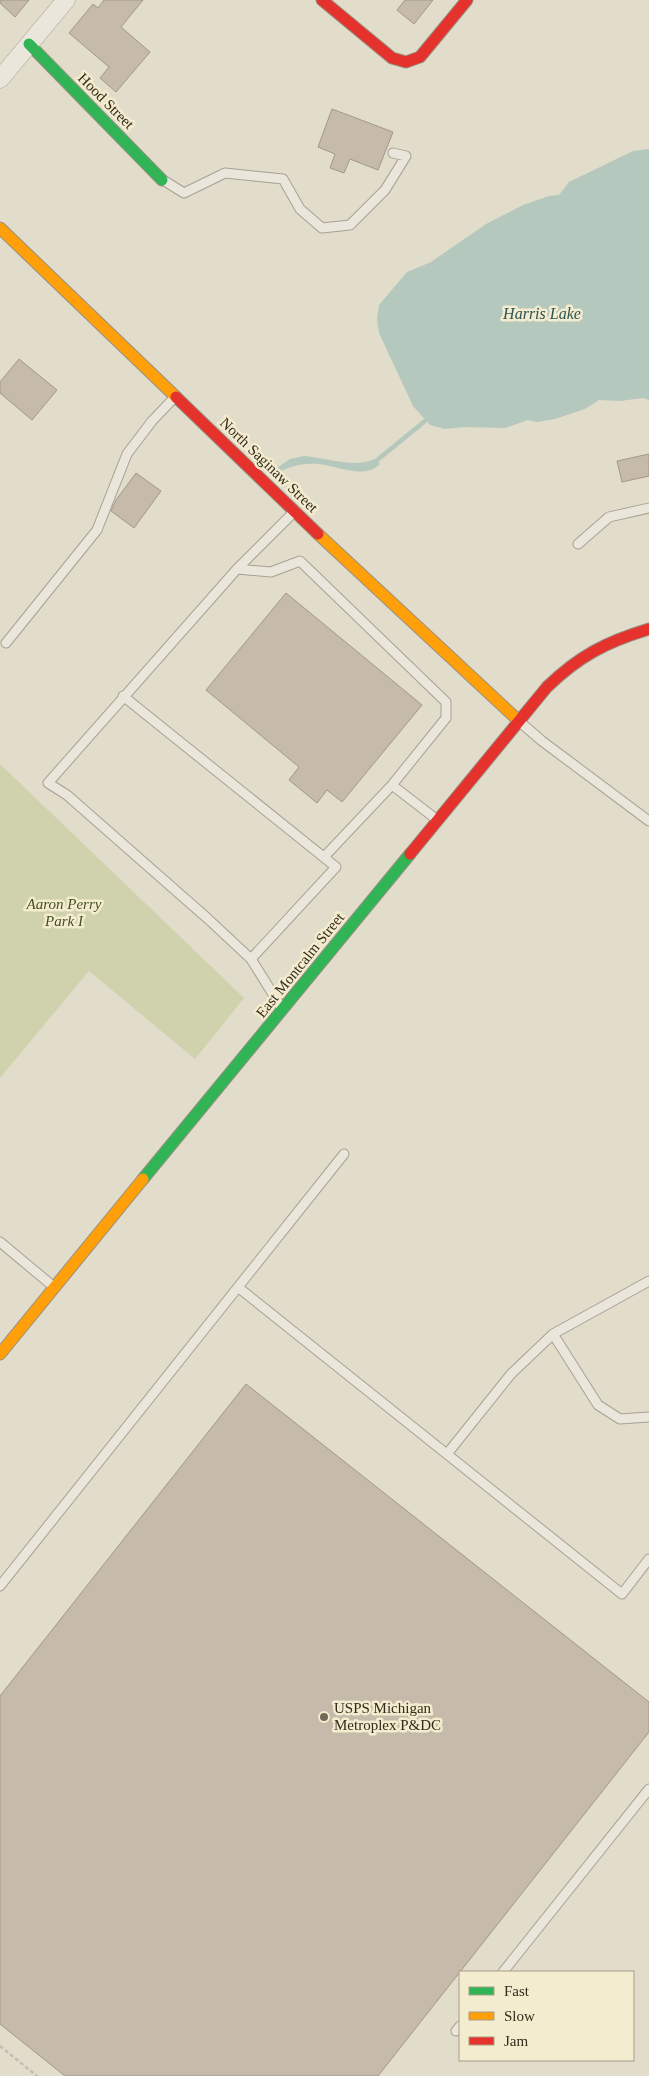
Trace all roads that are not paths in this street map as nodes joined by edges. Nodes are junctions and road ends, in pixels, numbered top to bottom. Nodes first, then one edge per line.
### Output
1 (66, 0) edge
2 (322, 0) edge
3 (467, 0) edge
4 (29, 44) junction
5 (0, 79) edge
6 (393, 153) dead end
7 (162, 180) joint
8 (0, 228) edge
9 (176, 396) junction
10 (649, 508) edge
11 (295, 511) junction
12 (578, 544) dead end
13 (237, 569) junction
14 (649, 629) edge
15 (6, 643) dead end
16 (123, 696) junction
17 (519, 721) junction
18 (392, 785) junction
19 (438, 820) junction
20 (649, 821) edge
21 (324, 857) junction
22 (251, 959) junction
23 (282, 1009) junction
24 (344, 1154) dead end
25 (0, 1242) edge
26 (649, 1280) edge
27 (54, 1287) junction
28 (239, 1288) junction
29 (553, 1334) junction
30 (0, 1354) edge
31 (649, 1417) edge
32 (447, 1454) junction
33 (649, 1559) edge
34 (0, 1586) edge
35 (649, 1789) edge
36 (504, 1971) edge

1 - 4 street
2 - 3 street
4 - 5 street
4 - 7 street, Hood Street
6 - 7 lane
8 - 9 street, North Saginaw Street
9 - 11 street, North Saginaw Street
9 - 15 lane
10 - 12 lane
11 - 13 lane
11 - 17 street, North Saginaw Street
13 - 16 lane
13 - 18 lane
14 - 17 street, East Montcalm Street
16 - 21 lane
16 - 22 lane
17 - 19 street, East Montcalm Street
17 - 20 lane
18 - 19 lane
18 - 21 lane
19 - 23 street, East Montcalm Street
21 - 22 lane
22 - 23 lane
23 - 27 street, East Montcalm Street
24 - 28 lane
25 - 27 lane
26 - 29 lane
27 - 30 street, East Montcalm Street
28 - 32 lane
28 - 34 lane
29 - 31 lane
29 - 32 lane
32 - 33 lane
35 - 36 lane

